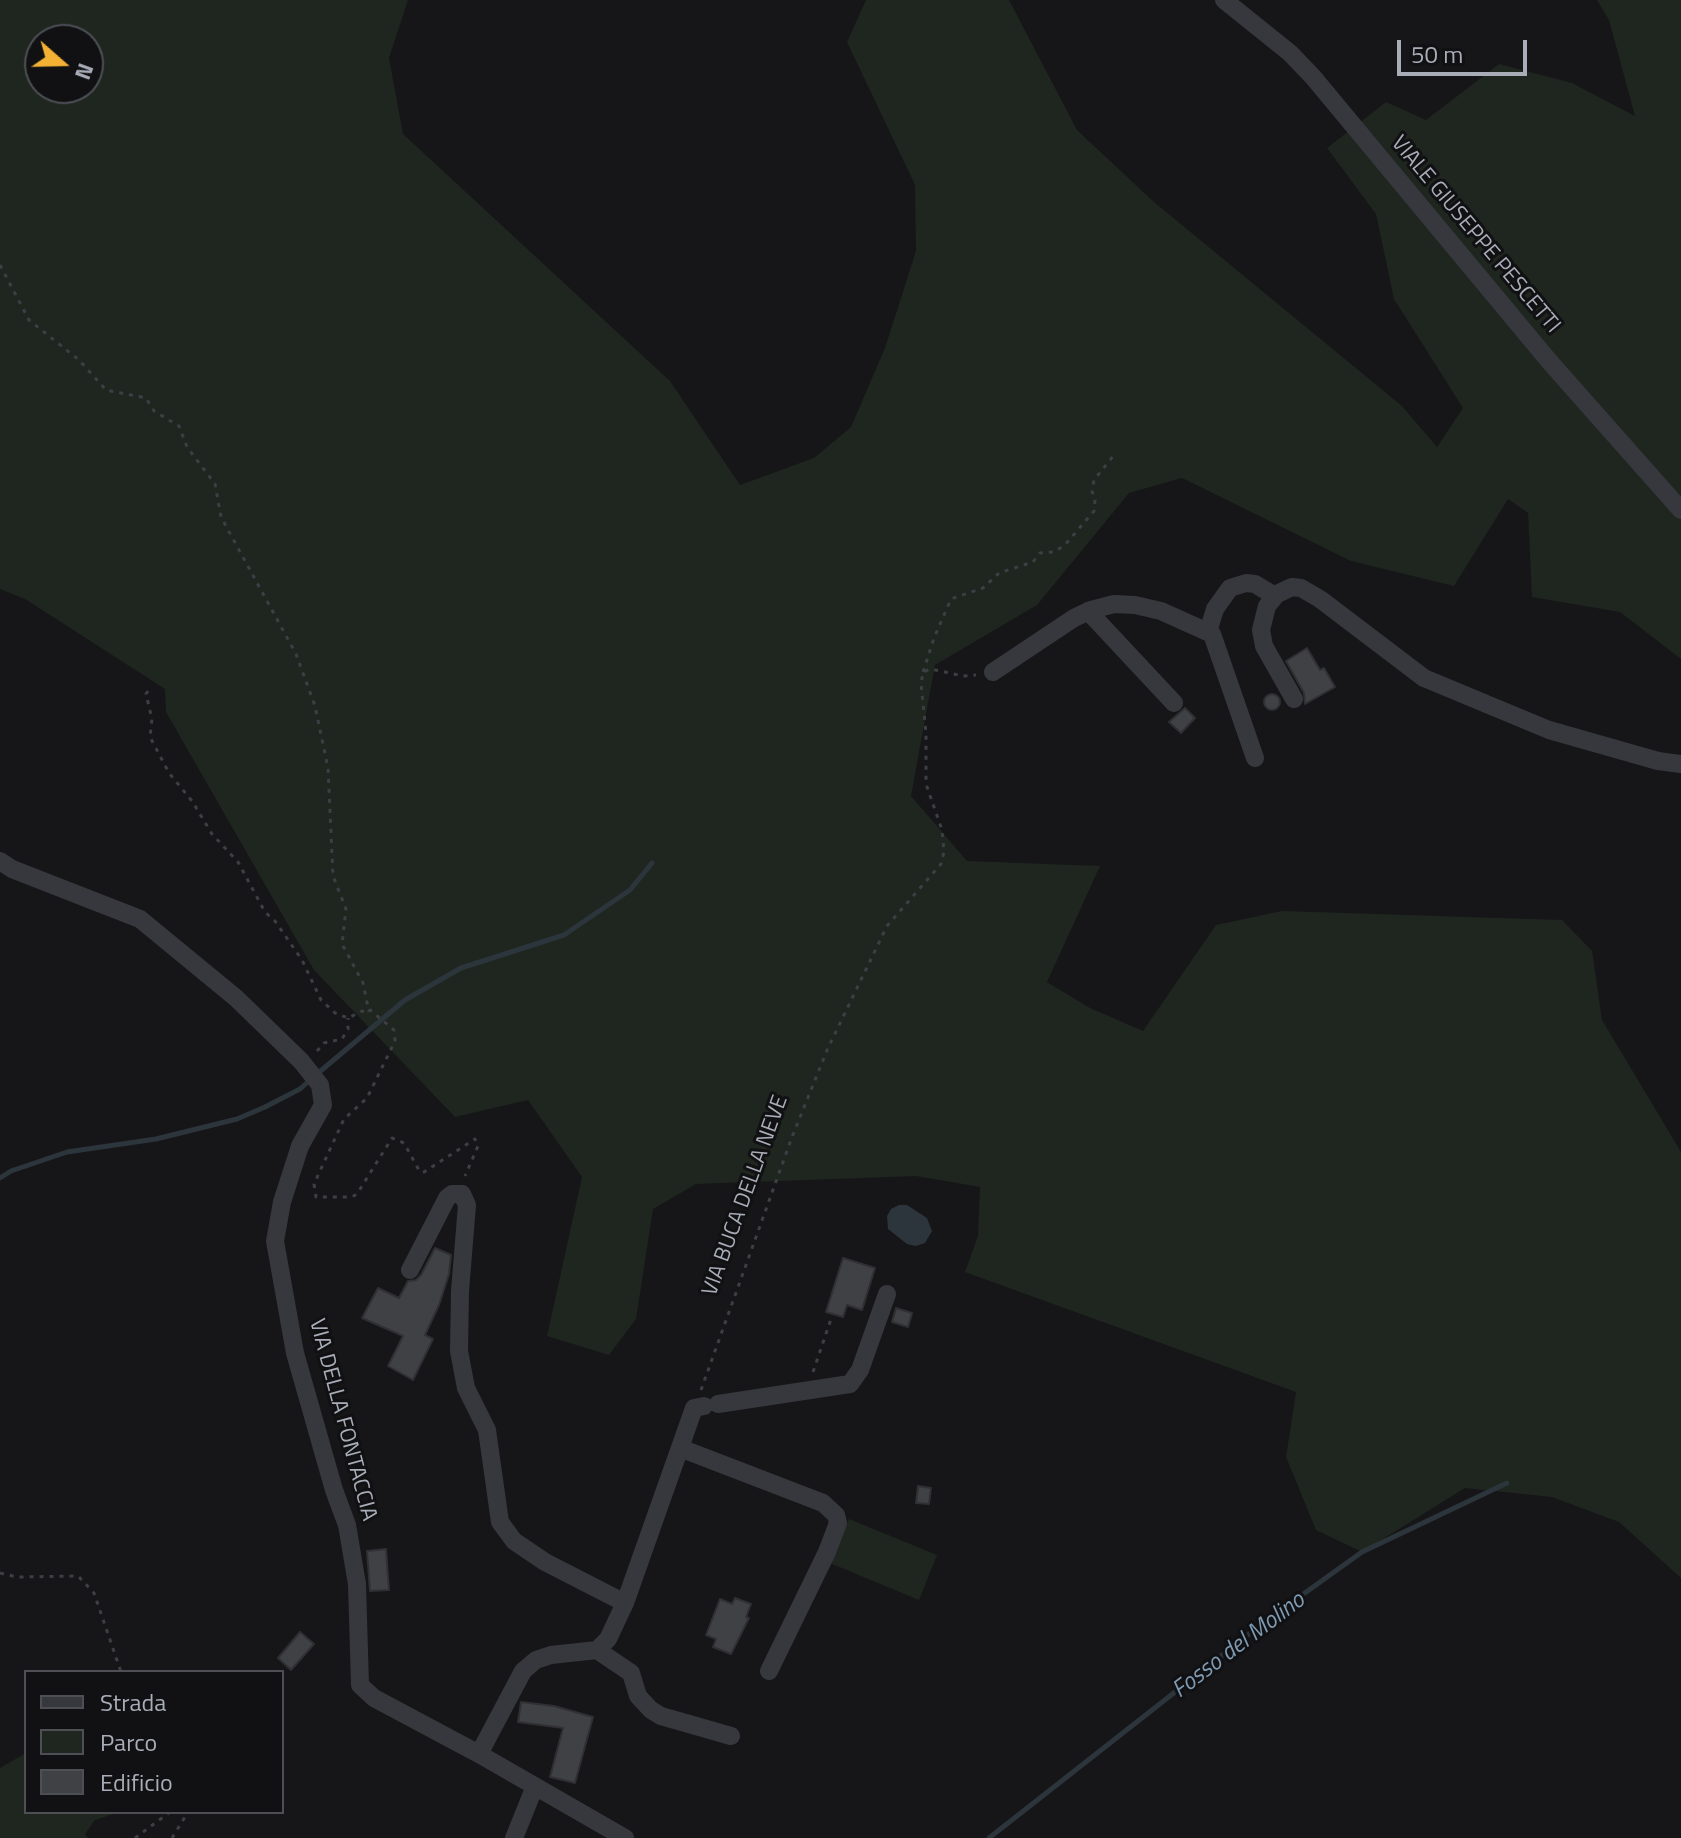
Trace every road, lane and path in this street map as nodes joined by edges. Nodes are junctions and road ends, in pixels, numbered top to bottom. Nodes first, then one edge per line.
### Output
1 (1224, 0) edge
2 (0, 265) edge
3 (1114, 455) dead end
4 (1681, 510) edge
5 (1275, 596) junction
6 (1088, 611) junction
7 (1208, 632) junction
8 (923, 672) junction
9 (993, 672) joint
10 (148, 691) dead end
11 (1294, 699) dead end
12 (1174, 703) dead end
13 (1255, 758) dead end
14 (1681, 764) edge
15 (0, 861) edge
16 (369, 1012) junction
17 (348, 1018) junction
18 (313, 1075) junction
19 (457, 1194) junction
20 (410, 1270) dead end
21 (887, 1294) dead end
22 (831, 1319) dead end
23 (806, 1392) junction
24 (705, 1406) junction
25 (680, 1448) junction
26 (0, 1573) edge
27 (625, 1603) junction
28 (597, 1650) junction
29 (120, 1670) edge
30 (769, 1671) dead end
31 (731, 1736) dead end
32 (479, 1754) junction
33 (535, 1786) junction
34 (167, 1814) edge
35 (187, 1814) edge
36 (135, 1838) edge
37 (172, 1838) edge
38 (514, 1838) edge
39 (625, 1838) edge

1 - 4 street, VIALE GIUSEPPE PESCETTI
2 - 16 path
3 - 8 path, VIA BUCA DELLA NEVE
5 - 7 street
5 - 11 street
5 - 14 street
6 - 7 street
6 - 9 street
6 - 12 street
7 - 13 street
8 - 9 path
8 - 24 path, VIA BUCA DELLA NEVE
10 - 17 path
15 - 18 street
16 - 17 path
16 - 19 path
17 - 18 path
18 - 32 street, VIA DELLA FONTACCIA
19 - 20 street
19 - 27 street
21 - 23 street
22 - 23 path
23 - 24 street
24 - 25 street
25 - 27 street
25 - 30 street
26 - 29 path
27 - 28 street
28 - 31 street
28 - 32 street
32 - 33 street, VIA DELLA FONTACCIA
33 - 38 street
33 - 39 street, VIA DELLA FONTACCIA
34 - 36 path
35 - 37 path

